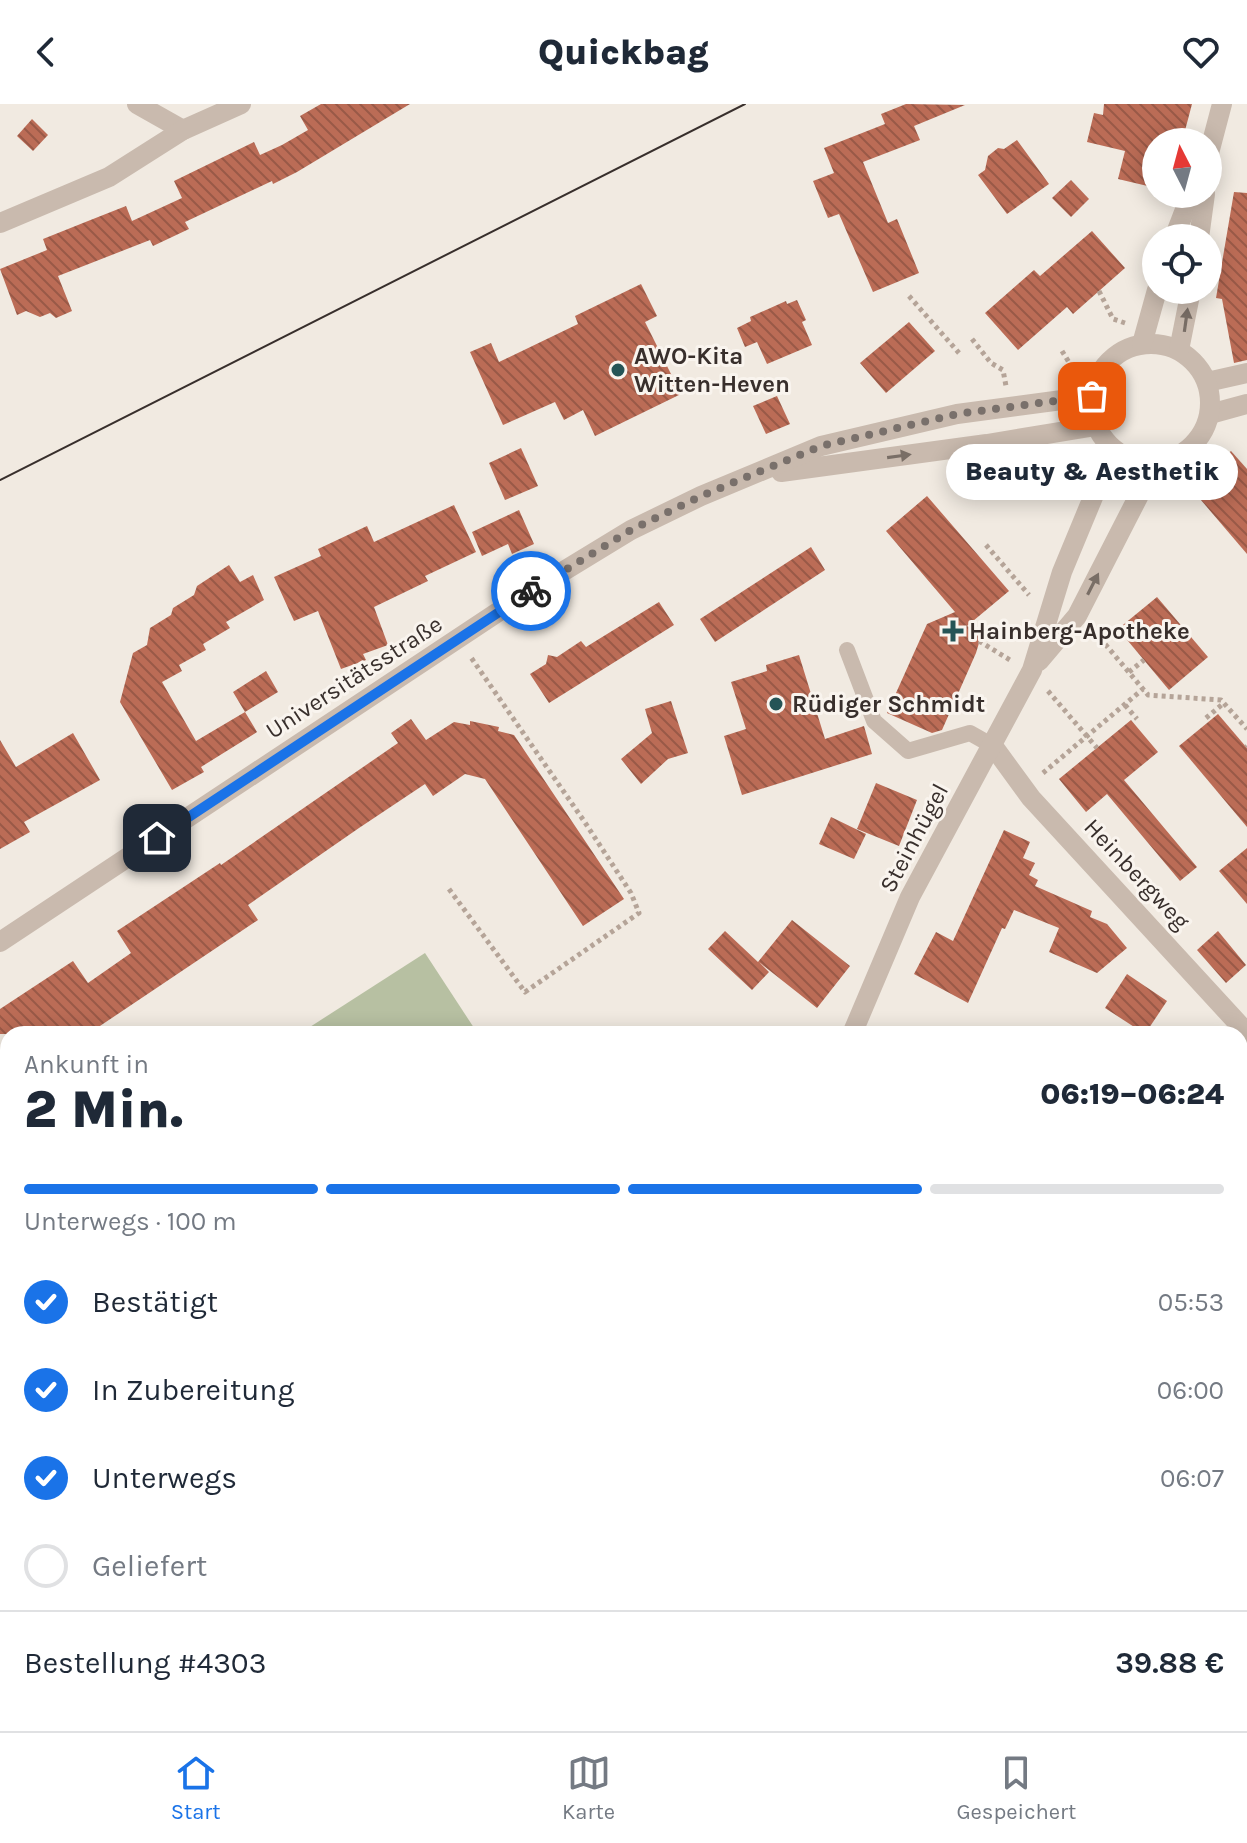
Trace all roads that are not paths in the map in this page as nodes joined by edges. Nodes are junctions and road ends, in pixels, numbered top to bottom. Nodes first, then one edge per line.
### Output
1 (137, 104) edge
2 (241, 104) edge
3 (1222, 104) edge
4 (1216, 128) edge
5 (183, 130) junction
6 (0, 223) edge
7 (1153, 304) edge
8 (1188, 304) edge
9 (1144, 336) junction
10 (1179, 350) junction
11 (1247, 373) edge
12 (1207, 382) junction
13 (1092, 396) junction
14 (1247, 404) edge
15 (1210, 414) junction
16 (1096, 426) junction
17 (1113, 449) junction
18 (1156, 462) junction
19 (749, 476) junction
20 (847, 650) dead end
21 (1032, 670) junction
22 (993, 746) junction
23 (0, 942) edge
24 (855, 1026) edge
25 (1241, 1026) edge

1 - 5 street
2 - 5 street
3 - 4 street
5 - 6 street
7 - 9 street
10 -> 8 street
9 - 10 street
9 - 13 street
10 - 12 street
11 - 12 street
12 - 15 street
13 - 16 street
13 - 19 street, Universitätsstraße
14 - 15 street
15 - 18 street
16 - 17 street
19 -> 16 street, Universitätsstraße
17 - 18 street
17 - 21 street, Steinhügel
21 -> 18 street, Steinhügel
19 - 23 street, Universitätsstraße
20 - 22 lane
21 - 22 street, Steinhügel
22 - 24 street, Steinhügel
22 - 25 street, Heinbergweg

